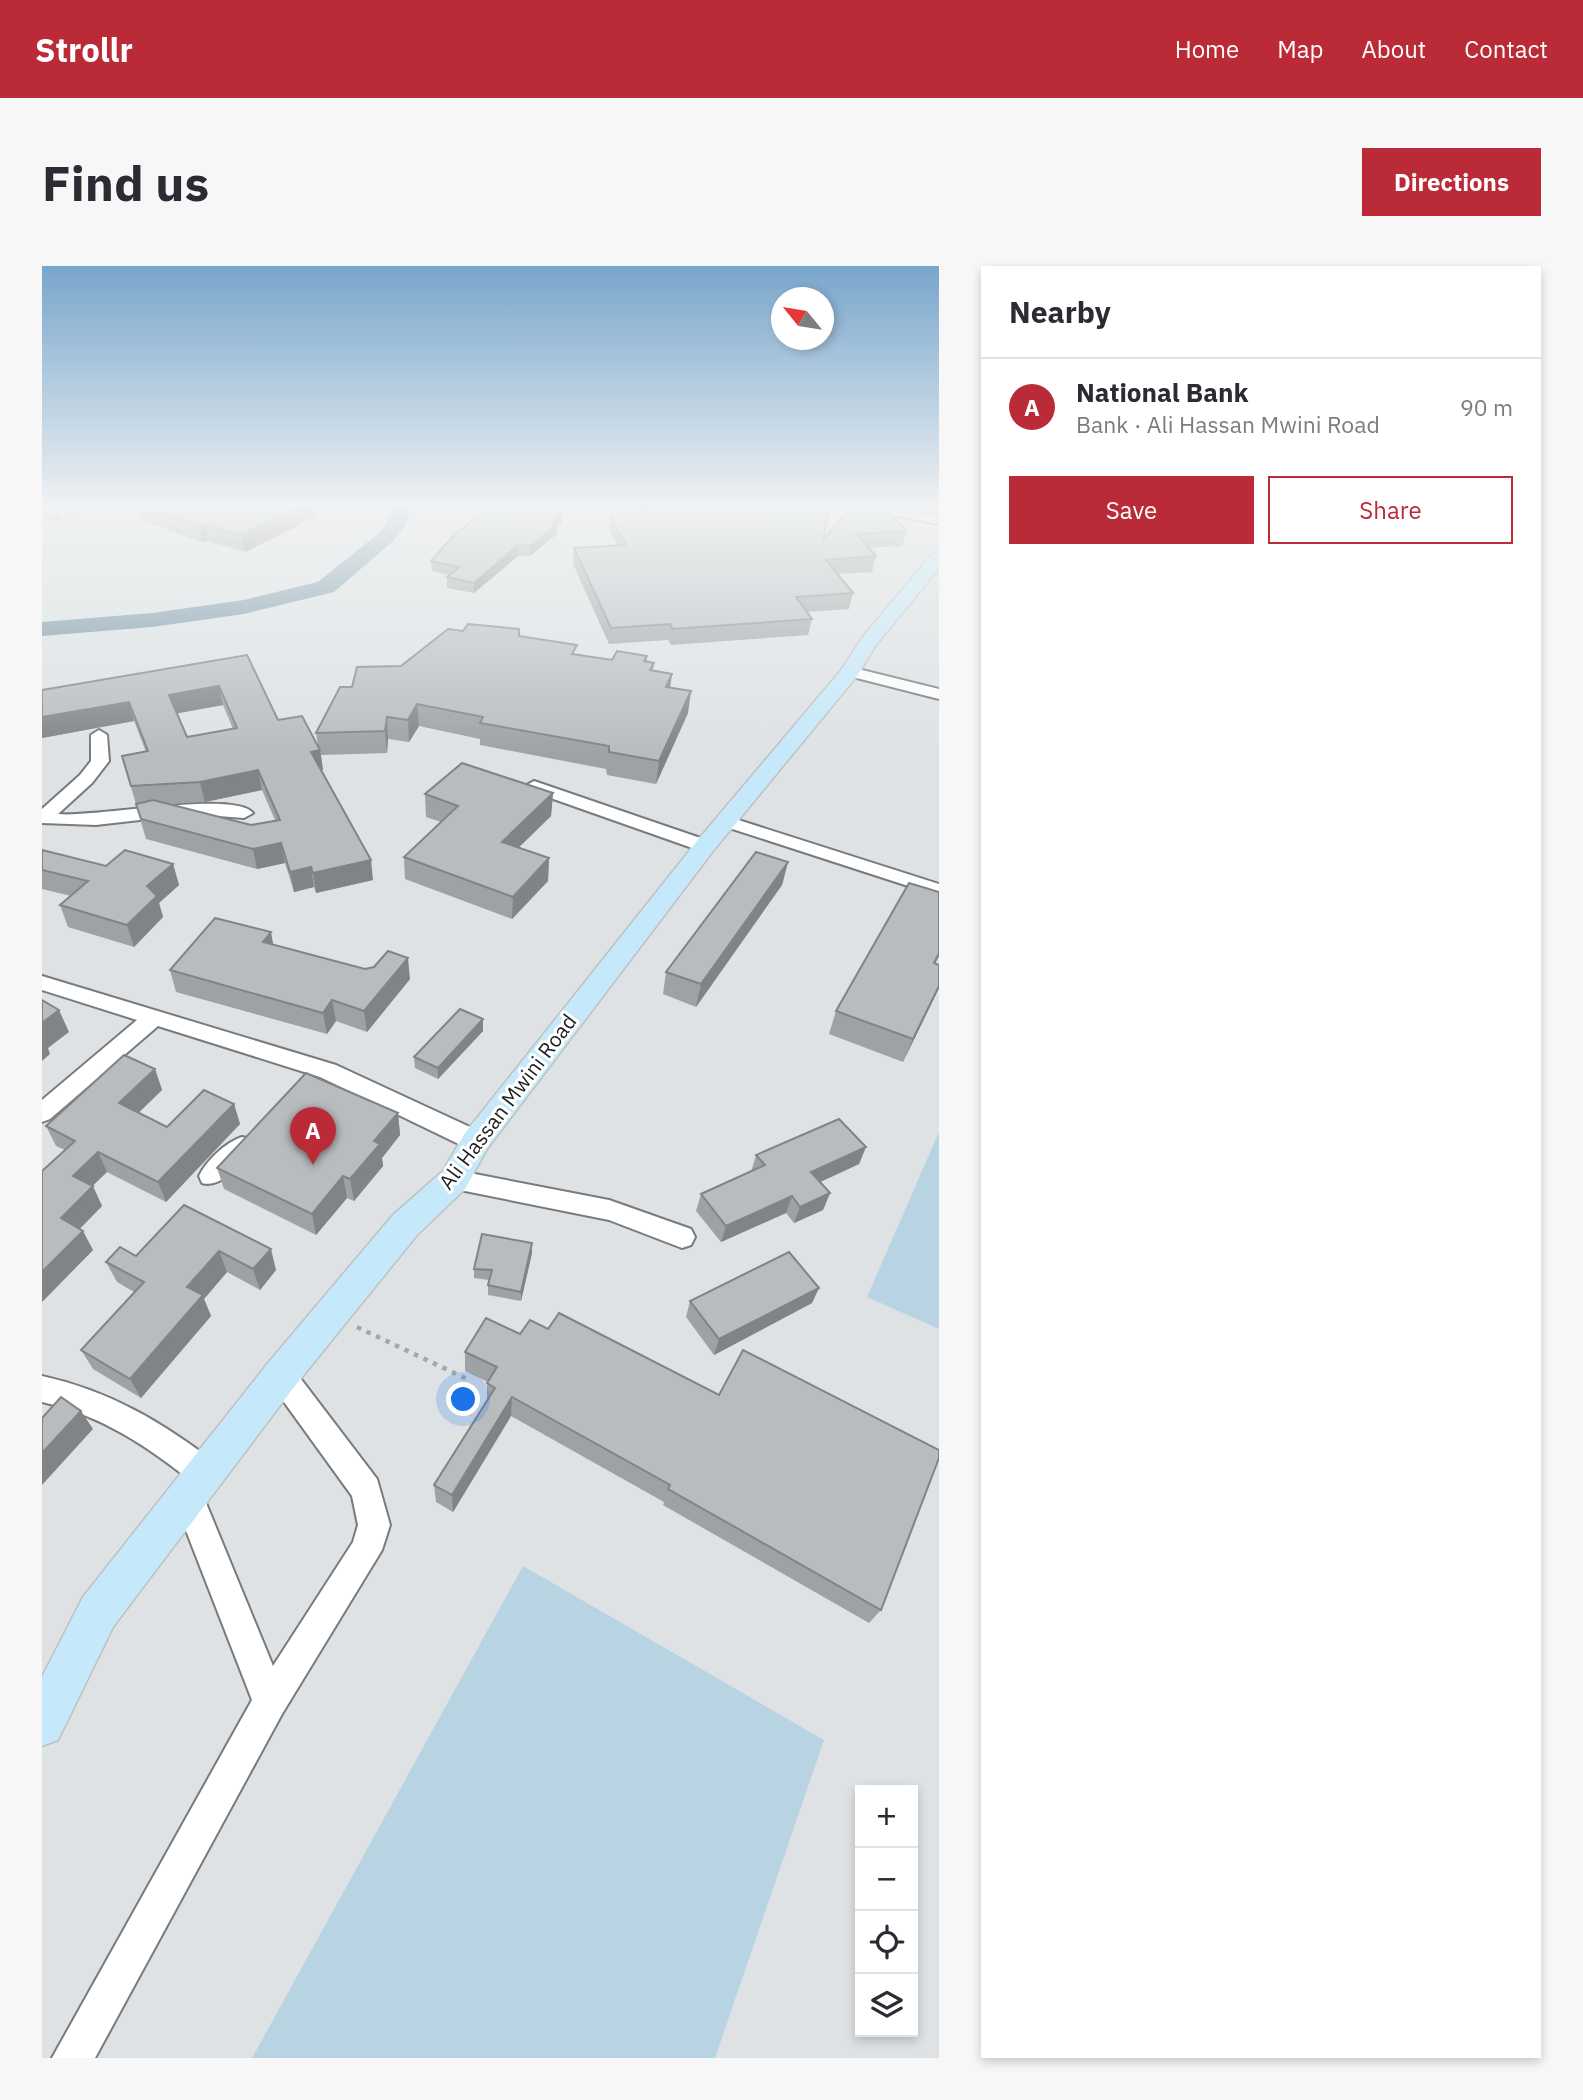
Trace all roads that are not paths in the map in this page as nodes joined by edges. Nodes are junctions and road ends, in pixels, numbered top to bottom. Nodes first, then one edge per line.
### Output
1 (915, 588) edge
2 (850, 672) junction
3 (939, 694) edge
4 (99, 735) dead end
5 (534, 786) edge
6 (244, 813) dead end
7 (43, 818) edge
8 (726, 821) junction
9 (705, 846) junction
10 (939, 890) edge
11 (42, 983) edge
12 (153, 1018) junction
13 (319, 1068) junction
14 (299, 1088) edge
15 (42, 1112) edge
16 (260, 1127) edge
17 (476, 1140) junction
18 (211, 1176) dead end
19 (454, 1180) junction
20 (682, 1237) dead end
21 (281, 1375) junction
22 (42, 1388) edge
23 (197, 1485) junction
24 (270, 1702) junction
25 (42, 1724) edge
26 (73, 2058) edge

1 - 2 main road, Ali Hassan Mwini Road
2 - 3 street
2 - 8 main road, Ali Hassan Mwini Road
4 - 7 street
5 - 9 street
6 - 7 street
8 - 9 main road, Ali Hassan Mwini Road
8 - 10 street
9 - 17 main road, Ali Hassan Mwini Road
11 - 12 street
12 - 13 street
12 - 15 street
13 - 14 street
13 - 17 street
16 - 18 street
17 - 19 main road, Ali Hassan Mwini Road
19 - 20 street
19 - 21 main road, Ali Hassan Mwini Road
21 - 23 main road, Ali Hassan Mwini Road
21 - 24 street
22 - 23 street
23 - 24 street
23 - 25 main road, Ali Hassan Mwini Road
24 - 26 street

